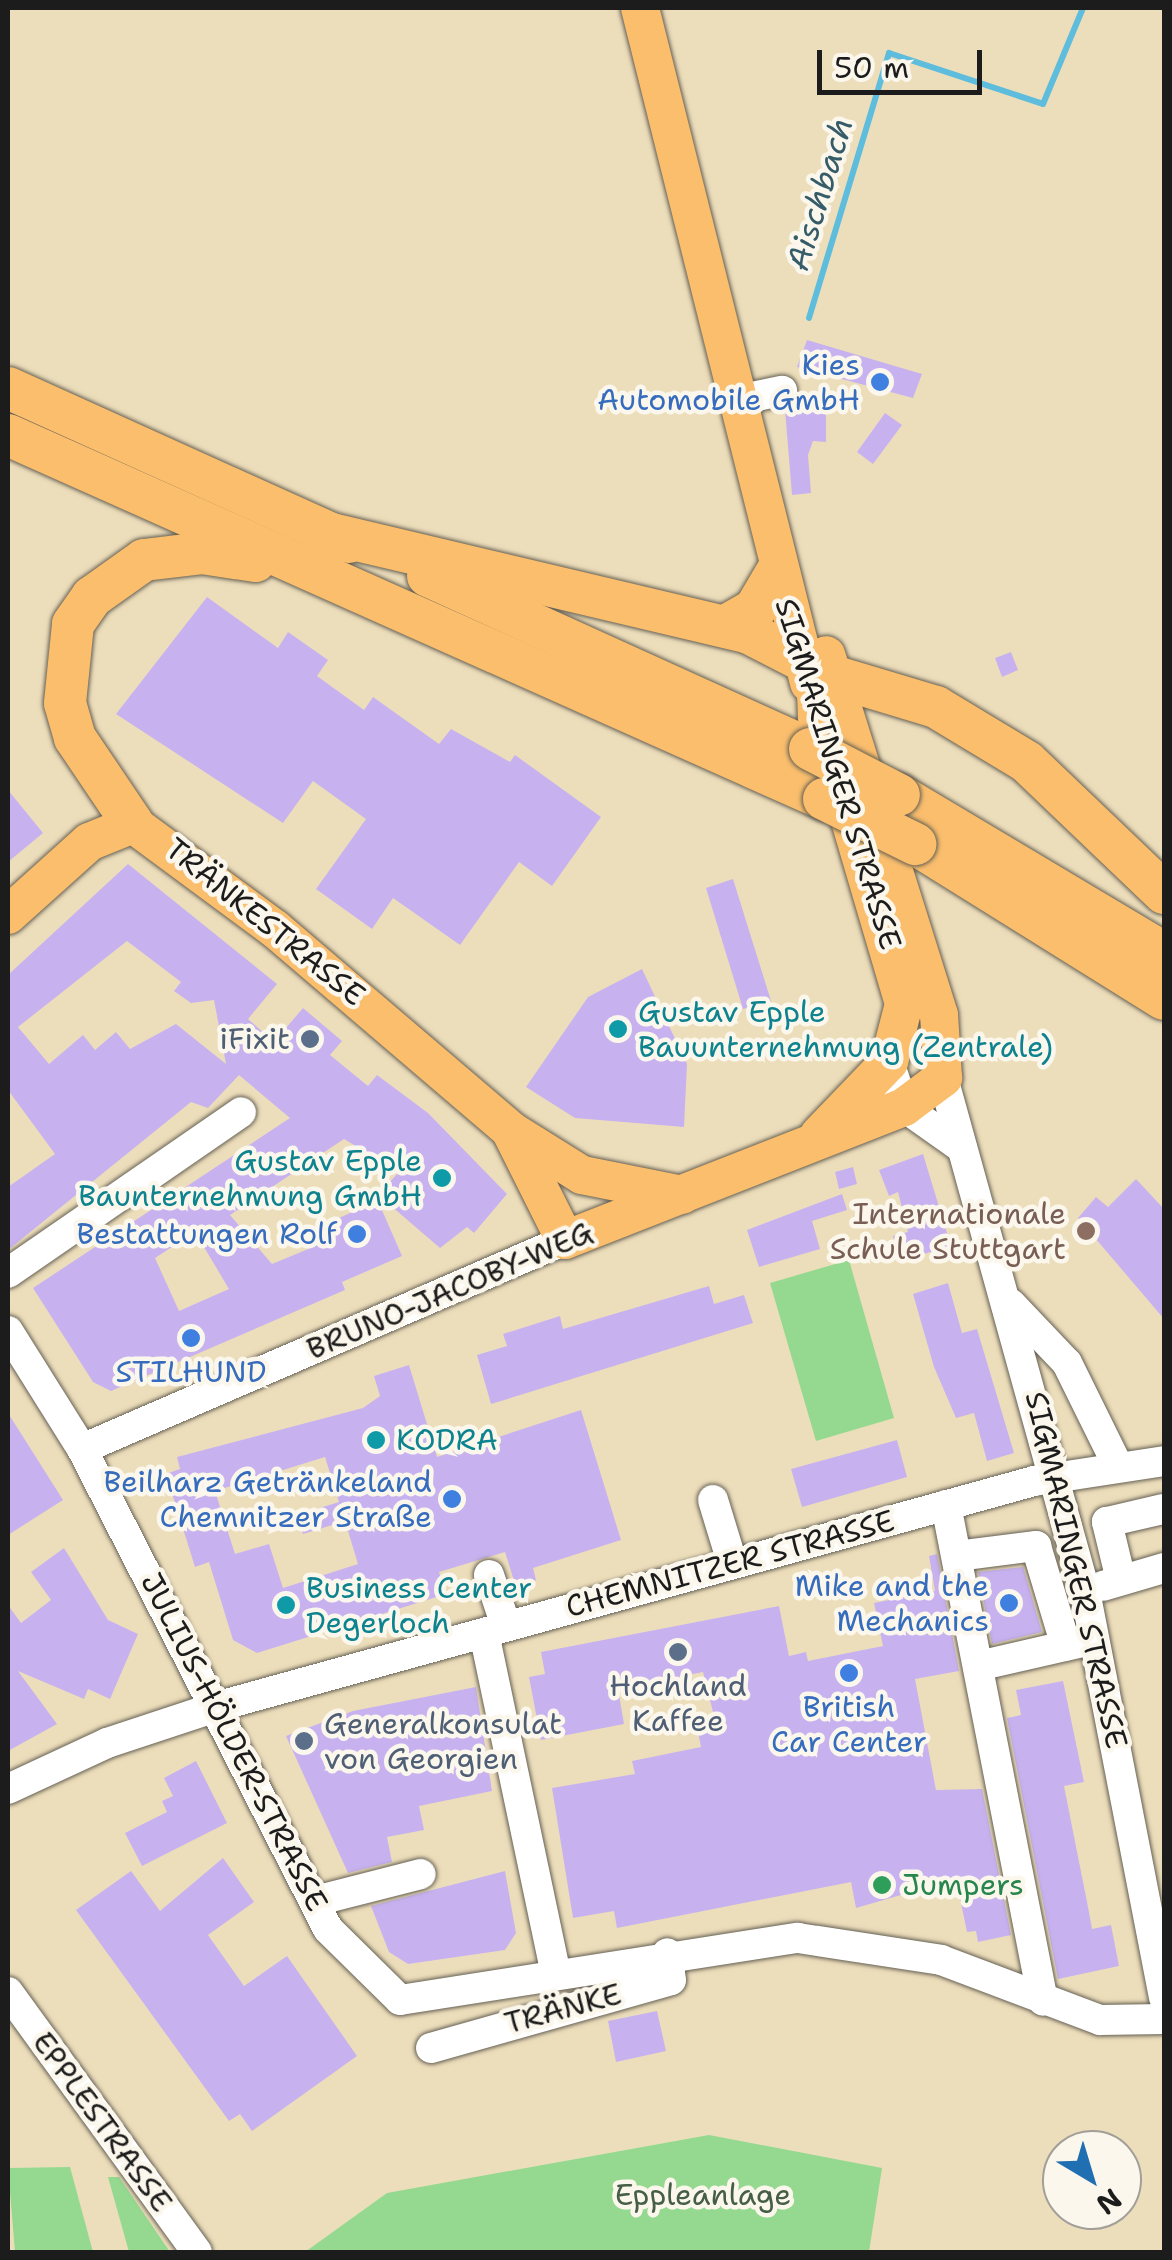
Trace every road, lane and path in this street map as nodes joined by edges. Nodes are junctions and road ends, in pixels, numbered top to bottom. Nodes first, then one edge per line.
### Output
1 (640, 8) edge
2 (8, 388) edge
3 (782, 392) dead end
4 (743, 399) junction
5 (8, 435) edge
6 (315, 550) junction
7 (779, 557) junction
8 (726, 626) junction
9 (817, 666) junction
10 (814, 734) junction
11 (133, 824) junction
12 (1164, 892) edge
13 (8, 915) edge
14 (1164, 953) edge
15 (1164, 1000) edge
16 (889, 1062) junction
17 (943, 1078) junction
18 (904, 1107) junction
19 (241, 1112) dead end
20 (510, 1130) junction
21 (819, 1135) junction
22 (962, 1148) junction
23 (684, 1195) junction
24 (565, 1240) junction
25 (8, 1273) edge
26 (1009, 1302) junction
27 (8, 1332) edge
28 (82, 1449) junction
29 (1158, 1462) edge
30 (1118, 1466) junction
31 (1058, 1477) junction
32 (713, 1500) dead end
33 (946, 1505) junction
34 (1164, 1511) edge
35 (957, 1556) junction
36 (732, 1562) junction
37 (1164, 1568) edge
38 (490, 1575) dead end
39 (1121, 1580) junction
40 (1085, 1591) junction
41 (495, 1629) junction
42 (1081, 1642) junction
43 (978, 1666) junction
44 (219, 1706) junction
45 (8, 1789) edge
46 (421, 1874) dead end
47 (314, 1901) junction
48 (667, 1954) junction
49 (556, 1976) junction
50 (8, 1992) edge
51 (1164, 1997) edge
52 (1042, 2001) junction
53 (1164, 2018) edge
54 (431, 2048) dead end
55 (196, 2252) edge

1 - 4 main road, SIGMARINGER STRASSE
2 - 6 highway
3 - 4 street
4 - 7 main road, SIGMARINGER STRASSE
5 - 6 highway
6 - 8 highway
6 - 10 highway
6 - 11 highway
6 - 15 highway, bridge
7 - 8 highway
7 - 9 main road, SIGMARINGER STRASSE
8 - 9 highway
9 - 10 highway
9 - 12 highway
9 - 17 main road, SIGMARINGER STRASSE
10 - 14 highway, bridge
10 - 16 main road, SIGMARINGER STRASSE
11 - 13 main road, TRÄNKESTRASSE
11 - 20 main road, TRÄNKESTRASSE
16 - 18 street
16 - 21 main road, BRUNO-JACOBY-WEG
17 - 18 main road, BRUNO-JACOBY-WEG
17 - 22 street, SIGMARINGER STRASSE
18 - 21 main road, BRUNO-JACOBY-WEG
18 - 22 street
19 - 25 street
20 - 23 main road, TRÄNKESTRASSE
20 - 24 main road, TRÄNKESTRASSE
21 - 23 main road, BRUNO-JACOBY-WEG
22 - 26 street, SIGMARINGER STRASSE
23 - 24 main road, BRUNO-JACOBY-WEG
24 - 28 street, BRUNO-JACOBY-WEG
26 - 30 street
26 - 31 street, SIGMARINGER STRASSE
27 - 28 street, JULIUS-HÖLDER-STRASSE
28 - 44 street, JULIUS-HÖLDER-STRASSE
29 - 30 street, CHEMNITZER STRASSE
29 - 34 street
30 - 31 street, CHEMNITZER STRASSE
31 - 33 street, CHEMNITZER STRASSE
31 - 40 street, SIGMARINGER STRASSE
32 - 36 street
33 - 35 street
33 - 36 street, CHEMNITZER STRASSE
34 - 39 street
35 - 42 street
35 - 43 street
36 - 41 street, CHEMNITZER STRASSE
37 - 39 street
38 - 41 street
39 - 40 street
40 - 42 street, SIGMARINGER STRASSE
41 - 44 street, CHEMNITZER STRASSE
41 - 49 street
42 - 43 street
42 - 51 street, SIGMARINGER STRASSE
43 - 52 street
44 - 45 street, CHEMNITZER STRASSE
44 - 47 street, JULIUS-HÖLDER-STRASSE
46 - 47 street
47 - 49 street, JULIUS-HÖLDER-STRASSE
48 - 49 street, JULIUS-HÖLDER-STRASSE
48 - 52 street, JULIUS-HÖLDER-STRASSE
48 - 54 street, TRÄNKE
50 - 55 street, EPPLESTRASSE
52 - 53 street, JULIUS-HÖLDER-STRASSE

